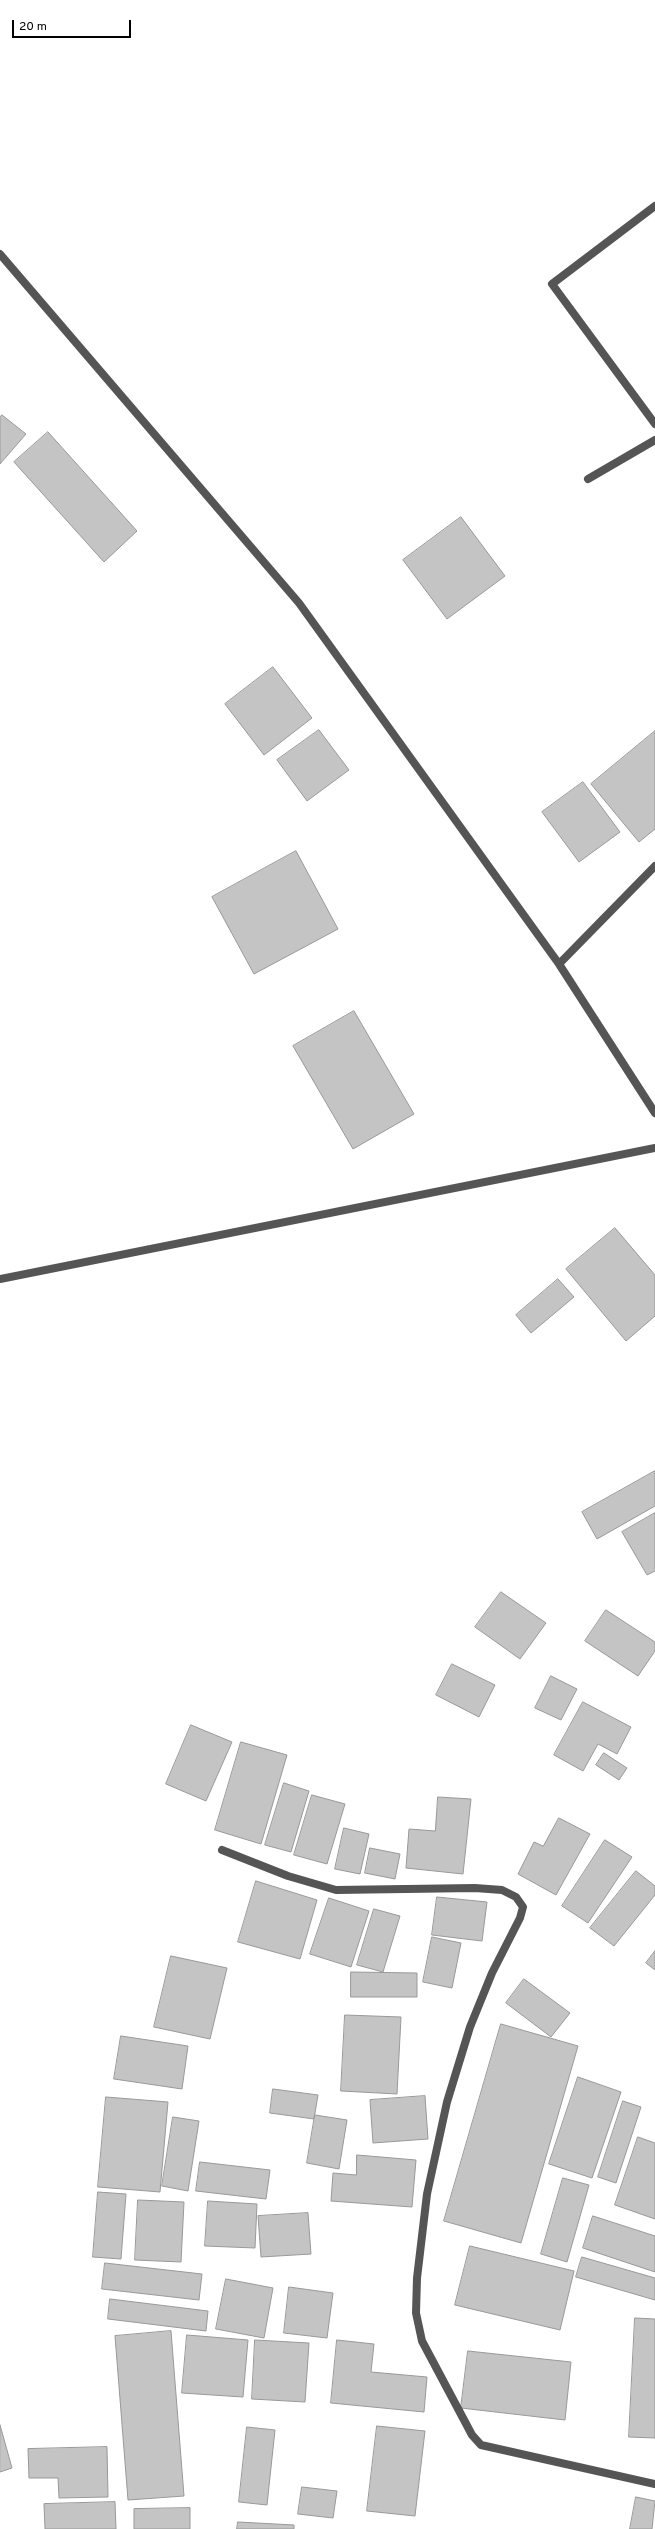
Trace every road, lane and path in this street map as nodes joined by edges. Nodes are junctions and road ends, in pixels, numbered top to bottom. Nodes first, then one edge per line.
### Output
1 (655, 206) edge
2 (0, 254) edge
3 (655, 424) edge
4 (655, 440) edge
5 (588, 479) dead end
6 (655, 866) edge
7 (559, 964) junction
8 (655, 1113) edge
9 (655, 1148) edge
10 (0, 1279) edge
11 (222, 1850) dead end
12 (655, 2484) edge

1 - 3 street
2 - 7 street
4 - 5 street
6 - 7 street
7 - 8 street
9 - 10 street
11 - 12 street

